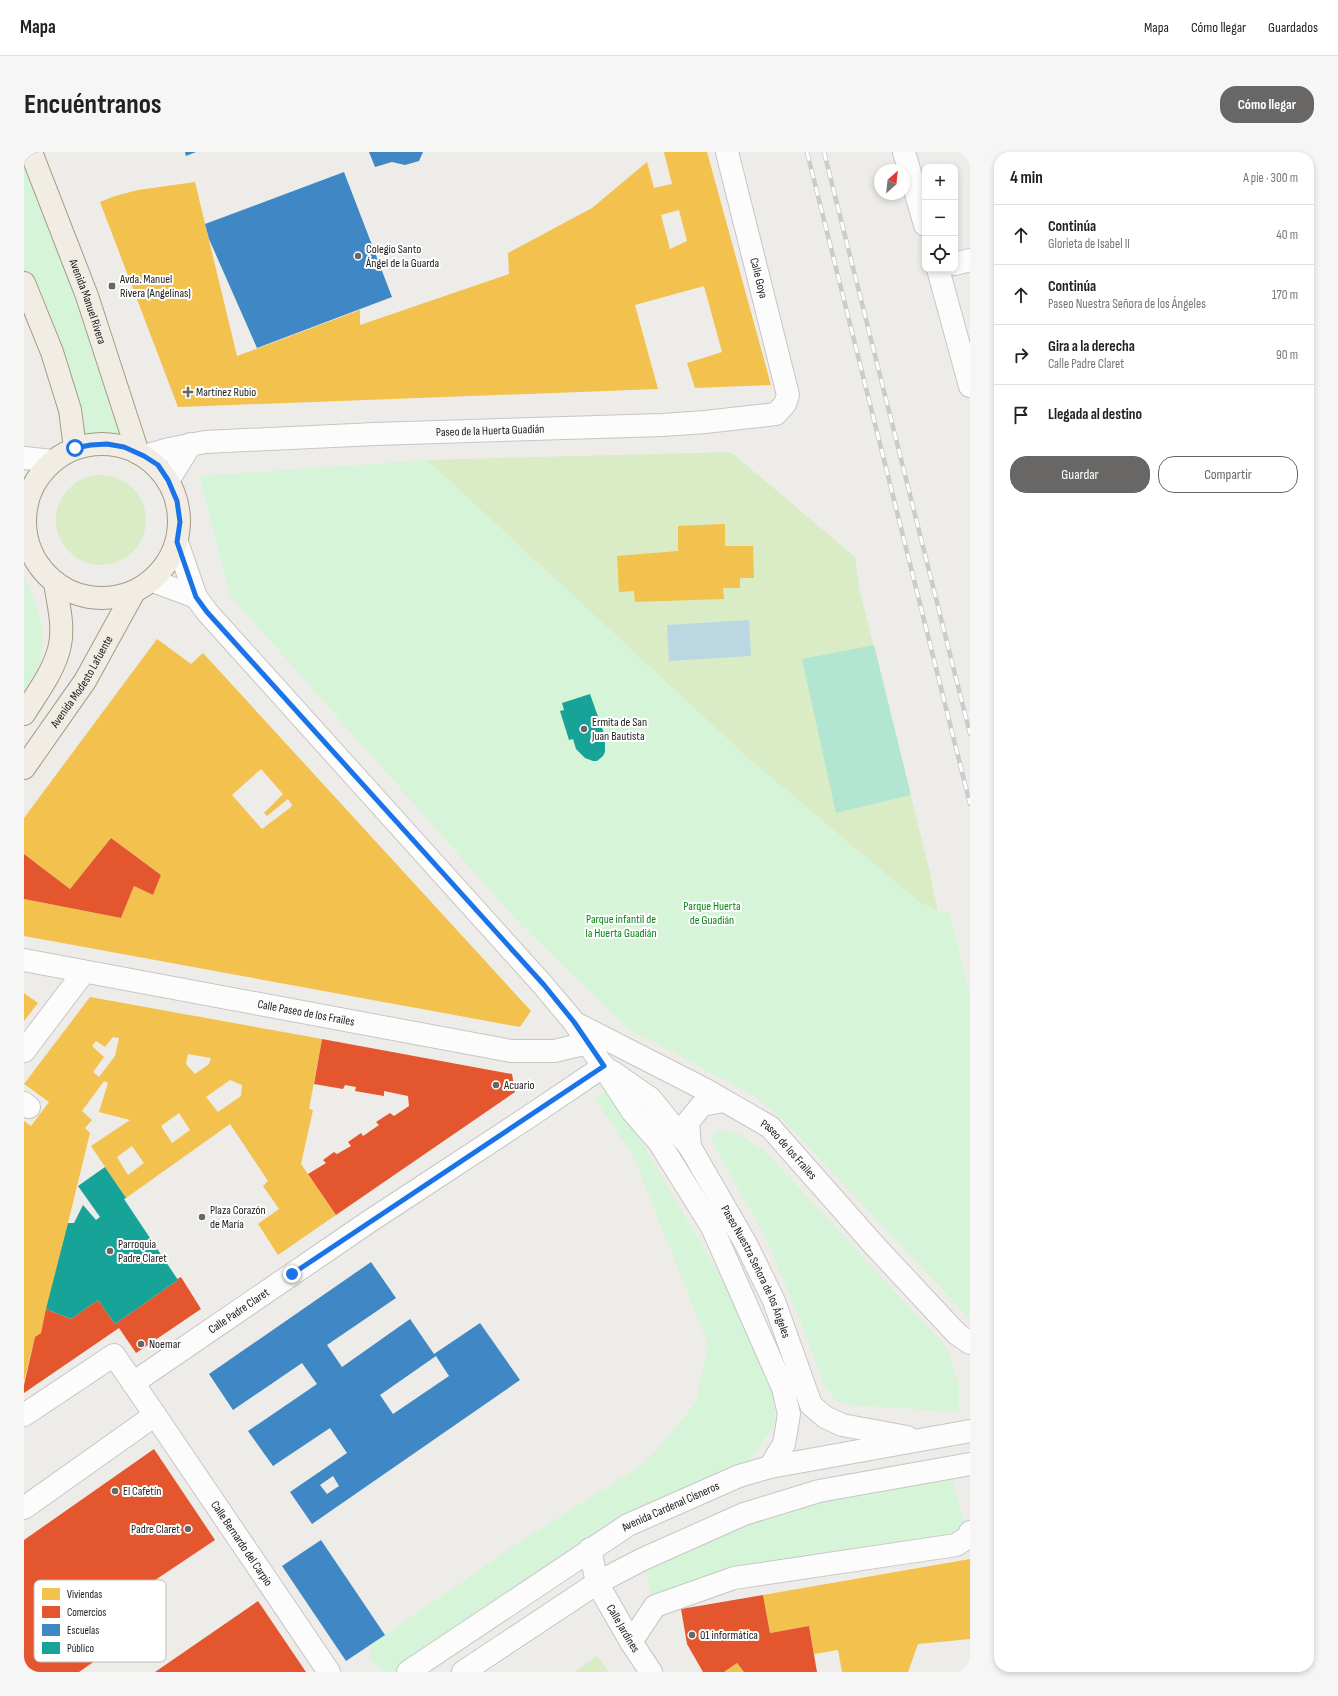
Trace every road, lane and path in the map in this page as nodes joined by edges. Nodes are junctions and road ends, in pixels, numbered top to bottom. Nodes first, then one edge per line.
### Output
1 (31, 152) edge
2 (727, 152) edge
3 (904, 152) edge
4 (922, 215) edge
5 (970, 260) edge
6 (958, 264) edge
7 (944, 272) edge
8 (24, 283) edge
9 (970, 386) edge
10 (785, 404) joint
11 (191, 444) junction
12 (75, 448) junction
13 (141, 454) junction
14 (24, 458) edge
15 (53, 461) junction
16 (168, 480) junction
17 (177, 542) junction
18 (153, 581) junction
19 (55, 583) junction
20 (134, 592) junction
21 (196, 597) junction
22 (24, 714) edge
23 (24, 768) edge
24 (24, 960) edge
25 (84, 972) junction
26 (574, 1022) junction
27 (588, 1043) junction
28 (24, 1051) edge
29 (604, 1066) junction
30 (724, 1101) junction
31 (690, 1147) junction
32 (964, 1339) edge
33 (970, 1359) edge
34 (133, 1383) junction
35 (24, 1415) edge
36 (155, 1415) junction
37 (970, 1431) edge
38 (920, 1439) junction
39 (970, 1464) edge
40 (770, 1467) junction
41 (24, 1508) edge
42 (970, 1532) edge
43 (590, 1549) junction
44 (597, 1582) junction
45 (631, 1642) junction
46 (329, 1672) edge
47 (408, 1672) edge
48 (463, 1672) edge
49 (651, 1672) edge

1 - 13 main road, Avenida Manuel Rivera
2 - 10 street, Calle Goya
3 - 4 street
5 - 6 street
7 - 9 street
8 - 12 main road
10 - 11 street, Paseo de la Huerta Guadián
11 - 13 street, Paseo de la Huerta Guadián
11 - 16 street
12 - 13 main road
12 - 15 main road
13 - 16 main road
14 - 15 street
15 - 19 main road
16 - 17 main road
17 - 18 main road
17 - 21 street, Paseo Nuestra Señora de los Ángeles
18 - 20 main road
18 - 21 street
19 - 20 main road
19 - 22 main road
20 - 23 main road, Avenida Modesto Lafuente
21 - 26 street, Paseo Nuestra Señora de los Ángeles
24 - 25 street, Calle Paseo de los Frailes
25 - 27 street, Calle Paseo de los Frailes
25 - 28 street
26 - 27 street, Paseo Nuestra Señora de los Ángeles
26 - 30 street, Paseo de los Frailes
27 - 29 street, Paseo Nuestra Señora de los Ángeles
29 - 31 street, Paseo Nuestra Señora de los Ángeles
29 - 34 street, Calle Padre Claret
29 - 40 street, Paseo Nuestra Señora de los Ángeles
30 - 31 street
30 - 32 street, Paseo de los Frailes
31 - 38 street, Paseo Nuestra Señora de los Ángeles
32 - 33 street, Paseo de los Frailes
34 - 35 street
34 - 36 street
36 - 41 street
36 - 46 street, Calle Bernardo del Carpio
37 - 38 street, Avenida Cardenal Cisneros
38 - 40 street, Avenida Cardenal Cisneros
39 - 44 street
40 - 43 street, Avenida Cardenal Cisneros
42 - 45 street
43 - 44 street, Calle Jardines
43 - 47 street, Avenida Cardenal Cisneros
44 - 45 street, Calle Jardines
44 - 48 street
45 - 49 street, Calle Jardines

